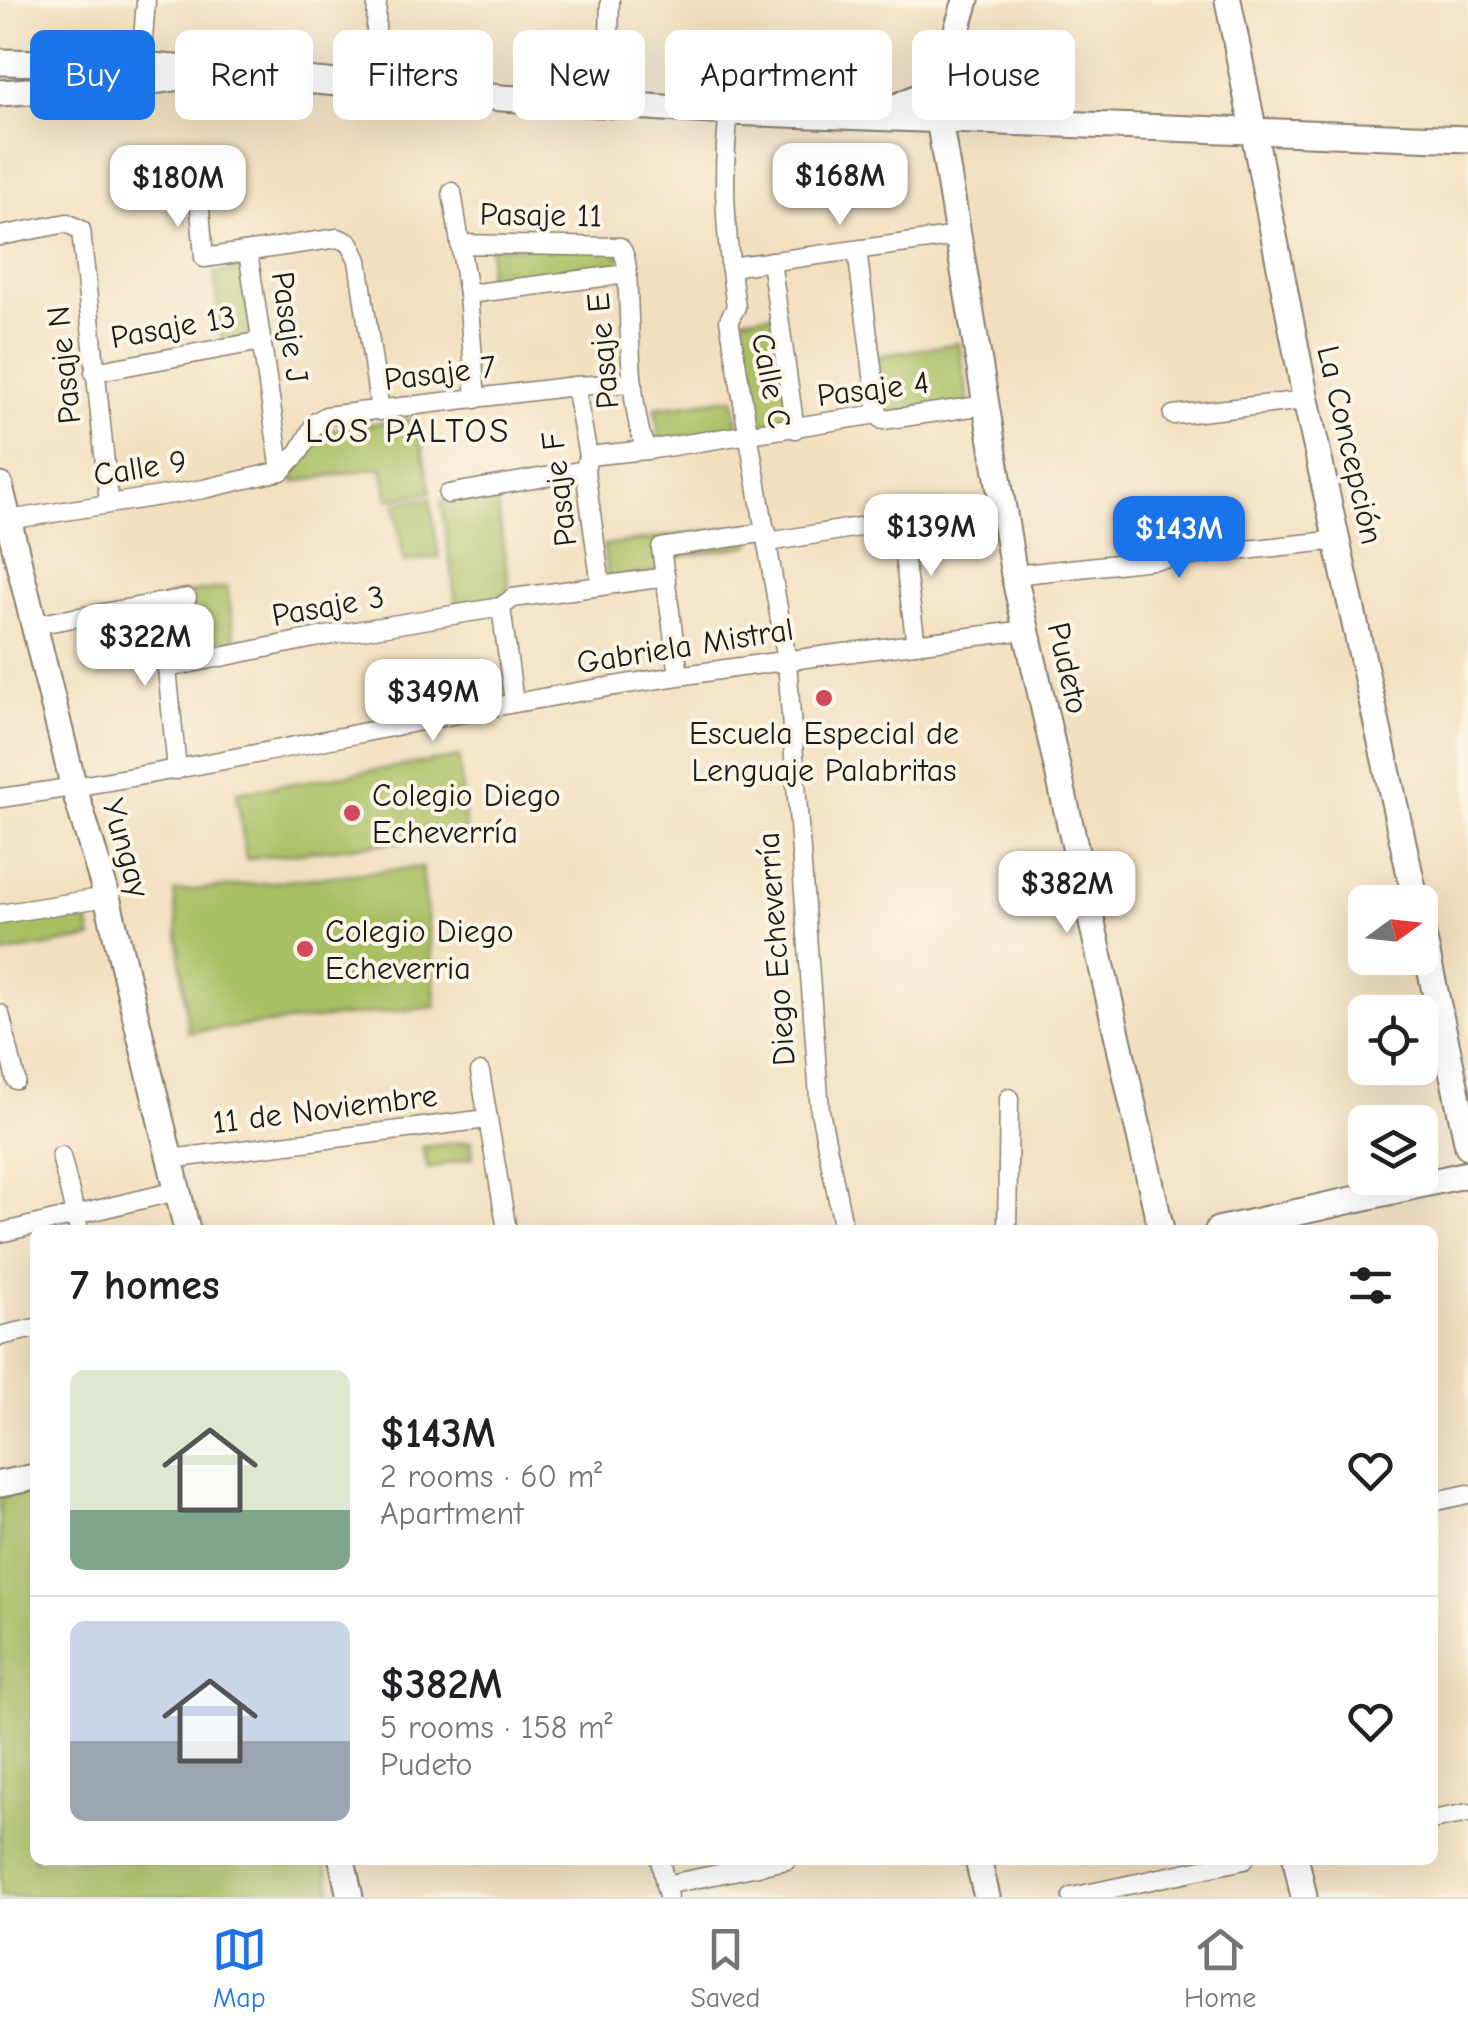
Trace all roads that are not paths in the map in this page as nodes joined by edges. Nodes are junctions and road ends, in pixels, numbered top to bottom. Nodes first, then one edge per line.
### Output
1 (146, 0) edge
2 (376, 0) edge
3 (610, 0) edge
4 (966, 0) edge
5 (1228, 0) edge
6 (144, 30) edge
7 (375, 30) edge
8 (609, 30) edge
9 (957, 30) edge
10 (0, 62) edge
11 (30, 63) edge
12 (175, 78) edge
13 (0, 93) edge
14 (728, 120) edge
15 (939, 120) edge
16 (963, 120) edge
17 (1252, 132) junction
18 (1468, 139) edge
19 (452, 192) dead end
20 (199, 197) dead end
21 (0, 236) edge
22 (958, 236) junction
23 (460, 244) junction
24 (620, 246) joint
25 (857, 250) junction
26 (248, 252) junction
27 (771, 262) junction
28 (730, 267) junction
29 (627, 274) junction
30 (468, 294) junction
31 (262, 341) junction
32 (94, 372) junction
33 (633, 383) junction
34 (575, 386) junction
35 (476, 399) junction
36 (1306, 400) junction
37 (986, 404) junction
38 (380, 411) junction
39 (878, 414) junction
40 (1172, 415) dead end
41 (795, 428) junction
42 (750, 434) junction
43 (647, 450) junction
44 (586, 463) junction
45 (280, 471) junction
46 (0, 486) edge
47 (448, 494) dead end
48 (109, 502) junction
49 (1002, 504) junction
50 (8, 520) junction
51 (899, 520) junction
52 (768, 537) junction
53 (1339, 540) junction
54 (1014, 575) junction
55 (666, 577) junction
56 (601, 586) junction
57 (187, 598) dead end
58 (156, 603) junction
59 (504, 604) junction
60 (34, 626) junction
61 (1026, 630) junction
62 (916, 644) junction
63 (787, 661) junction
64 (167, 668) junction
65 (680, 675) junction
66 (514, 704) junction
67 (177, 770) junction
68 (74, 788) junction
69 (0, 798) edge
70 (1412, 885) edge
71 (108, 896) junction
72 (0, 914) edge
73 (1432, 975) edge
74 (0, 1014) edge
75 (480, 1072) dead end
76 (16, 1080) dead end
77 (1009, 1098) dead end
78 (487, 1119) junction
79 (1468, 1146) edge
80 (61, 1156) dead end
81 (170, 1159) junction
82 (1468, 1174) edge
83 (177, 1191) junction
84 (78, 1223) edge
85 (185, 1225) edge
86 (506, 1225) edge
87 (843, 1225) edge
88 (1007, 1225) edge
89 (1161, 1225) edge
90 (1240, 1225) edge
91 (30, 1229) edge
92 (0, 1232) edge
93 (30, 1329) edge
94 (0, 1336) edge
95 (30, 1478) edge
96 (0, 1484) edge
97 (1468, 1494) edge
98 (1438, 1501) edge
99 (1468, 1813) edge
100 (1438, 1819) edge
101 (343, 1865) edge
102 (661, 1865) edge
103 (767, 1865) edge
104 (979, 1865) edge
105 (1221, 1865) edge
106 (1297, 1865) edge
107 (666, 1891) edge
108 (350, 1897) edge
109 (986, 1897) edge
110 (1072, 1897) edge
111 (1304, 1897) edge

1 - 6 street
2 - 7 street
3 - 8 street
4 - 9 main road, Pudeto
5 - 17 main road, La Concepción
10 - 11 main road
12 - 13 main road
14 - 28 street, Calle C
15 - 22 main road, Pudeto
16 - 17 main road
17 - 18 main road
17 - 36 main road, La Concepción
19 - 23 street
20 - 26 street
21 - 32 street, Pasaje N
22 - 25 street
22 - 37 main road, Pudeto
23 - 24 street, Pasaje 11
23 - 30 street
24 - 29 street, Pasaje E
25 - 27 street
25 - 39 street
26 - 31 street, Pasaje J
26 - 38 street
27 - 28 street
27 - 41 street
28 - 42 street, Calle C
29 - 30 street, Pasaje 11
29 - 33 street, Pasaje E
30 - 35 street
31 - 32 street, Pasaje 13
31 - 45 street, Pasaje J
32 - 48 street, Pasaje N
33 - 34 street, Pasaje 7
33 - 43 street, Pasaje E
34 - 35 street, Pasaje 7
34 - 44 street, Pasaje F
35 - 38 street, Pasaje 7
36 - 40 street
36 - 53 main road, La Concepción
37 - 39 street, Pasaje 4
37 - 49 main road, Pudeto
38 - 45 street, Pasaje 7
39 - 41 street, Pasaje 4
41 - 42 street, Pasaje 4
42 - 43 street, Pasaje 4
42 - 52 street, Calle C
43 - 44 street, Pasaje 4
44 - 47 street, Pasaje 4
44 - 56 street, Pasaje F
45 - 48 street, Calle 9
46 - 50 main road, Yungay
48 - 50 street, Calle 9
49 - 51 street
49 - 54 main road, Pudeto
50 - 60 main road, Yungay
51 - 52 street
51 - 62 street
52 - 55 street
52 - 63 street, Calle C
53 - 54 street
53 - 70 main road, La Concepción
54 - 61 main road, Pudeto
55 - 56 street, Pasaje 3
55 - 65 street
56 - 59 street, Pasaje 3
57 - 58 street
58 - 60 street
58 - 64 street
59 - 64 street, Pasaje 3
59 - 66 street
60 - 68 main road, Yungay
61 - 62 street, Gabriela Mistral
61 - 89 main road, Pudeto
62 - 63 street, Gabriela Mistral
63 - 65 street, Gabriela Mistral
63 - 87 street, Diego Echeverría
64 - 67 street
65 - 66 street, Gabriela Mistral
66 - 67 street, Gabriela Mistral
67 - 68 street, Gabriela Mistral
68 - 69 street, Gabriela Mistral
68 - 71 main road, Yungay
71 - 72 street
71 - 81 main road, Yungay
73 - 79 main road
74 - 76 street
75 - 78 street
77 - 88 street
78 - 81 street, 11 de Noviembre
78 - 86 street
80 - 84 street
81 - 83 main road, Yungay
82 - 90 main road
83 - 84 street
83 - 85 main road, Yungay
91 - 92 street
93 - 94 street
95 - 96 main road
97 - 98 street
99 - 100 street
101 - 108 main road
102 - 107 street
103 - 107 street
104 - 109 main road
105 - 110 street
106 - 111 main road

